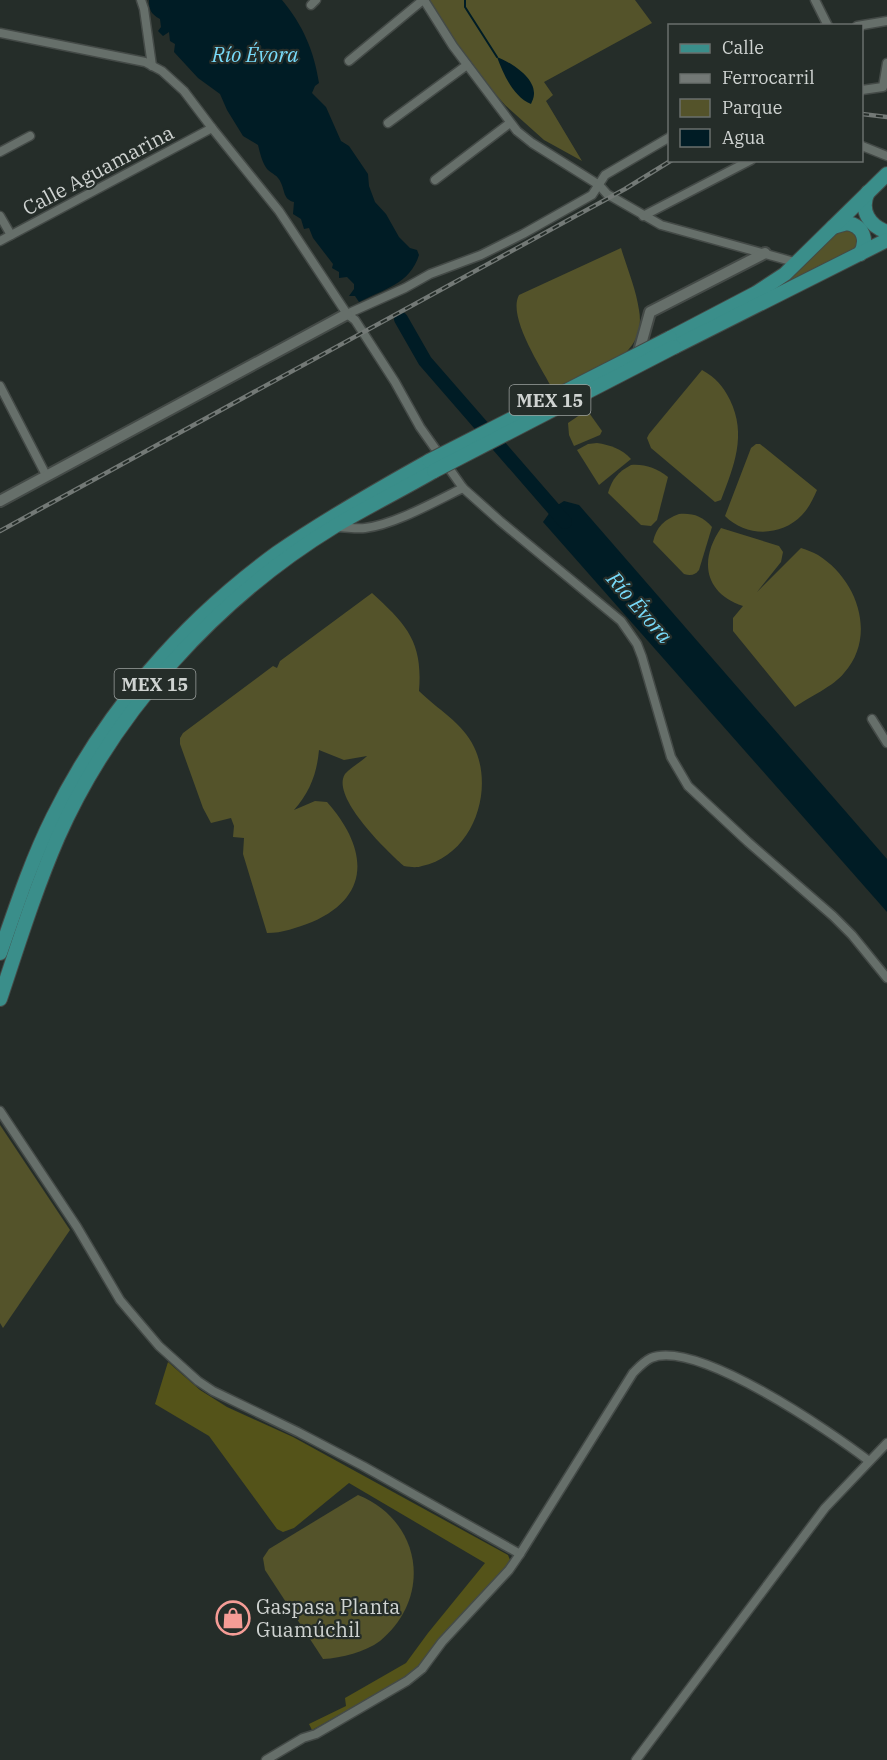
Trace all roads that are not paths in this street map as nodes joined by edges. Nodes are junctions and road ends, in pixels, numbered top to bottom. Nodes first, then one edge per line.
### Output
1 (141, 0) edge
2 (424, 0) edge
3 (815, 0) edge
4 (887, 21) edge
5 (827, 24) edge
6 (863, 25) edge
7 (0, 33) edge
8 (350, 60) dead end
9 (887, 63) edge
10 (467, 65) junction
11 (152, 66) junction
12 (886, 78) edge
13 (863, 90) edge
14 (388, 123) dead end
15 (510, 123) junction
16 (212, 128) junction
17 (30, 136) dead end
18 (668, 138) edge
19 (863, 147) edge
20 (0, 152) edge
21 (887, 156) edge
22 (747, 162) edge
23 (887, 174) edge
24 (435, 180) dead end
25 (599, 185) junction
26 (868, 190) junction
27 (0, 216) edge
28 (643, 216) junction
29 (832, 227) junction
30 (887, 232) edge
31 (11, 235) junction
32 (887, 240) edge
33 (0, 241) edge
34 (765, 253) junction
35 (860, 254) junction
36 (798, 263) junction
37 (347, 314) junction
38 (672, 343) junction
39 (638, 355) junction
40 (0, 386) edge
41 (431, 466) junction
42 (46, 475) junction
43 (462, 488) junction
44 (0, 501) edge
45 (334, 527) junction
46 (872, 718) dead end
47 (887, 743) edge
48 (0, 953) edge
49 (887, 978) edge
50 (0, 999) edge
51 (0, 1111) edge
52 (887, 1443) edge
53 (869, 1461) junction
54 (520, 1554) junction
55 (266, 1760) edge
56 (636, 1760) edge

1 - 11 street
2 - 8 street
2 - 10 street
3 - 5 street
4 - 6 street
7 - 11 street
9 - 12 street
10 - 14 street
10 - 15 street
11 - 16 street
12 - 13 street
15 - 24 street
15 - 25 street
16 - 31 street, Calle Aguamarina
16 - 37 street
17 - 20 street
18 - 25 street
19 - 21 street
22 - 28 street
23 - 26 main road, MEX 15
25 - 28 street
25 - 37 street
26 - 29 main road, MEX 15
26 - 30 main road
27 - 31 street
28 - 34 street
29 - 35 main road
29 - 36 main road, MEX 15
31 - 33 street, Calle Aguamarina
32 - 35 main road, MEX 15
34 - 36 street
34 - 39 street
35 - 38 main road, MEX 15
36 - 38 main road, MEX 15
37 - 42 street
37 - 43 street
38 - 39 main road, MEX 15, bridge
38 - 41 main road, MEX 15, bridge
39 - 41 main road, MEX 15, bridge
40 - 42 street
41 - 45 main road, MEX 15
41 - 48 main road, MEX 15
42 - 44 street
43 - 45 street
43 - 49 street
45 - 50 main road, MEX 15
46 - 47 street
51 - 54 street
52 - 53 street
53 - 54 street
53 - 56 street
54 - 55 street

